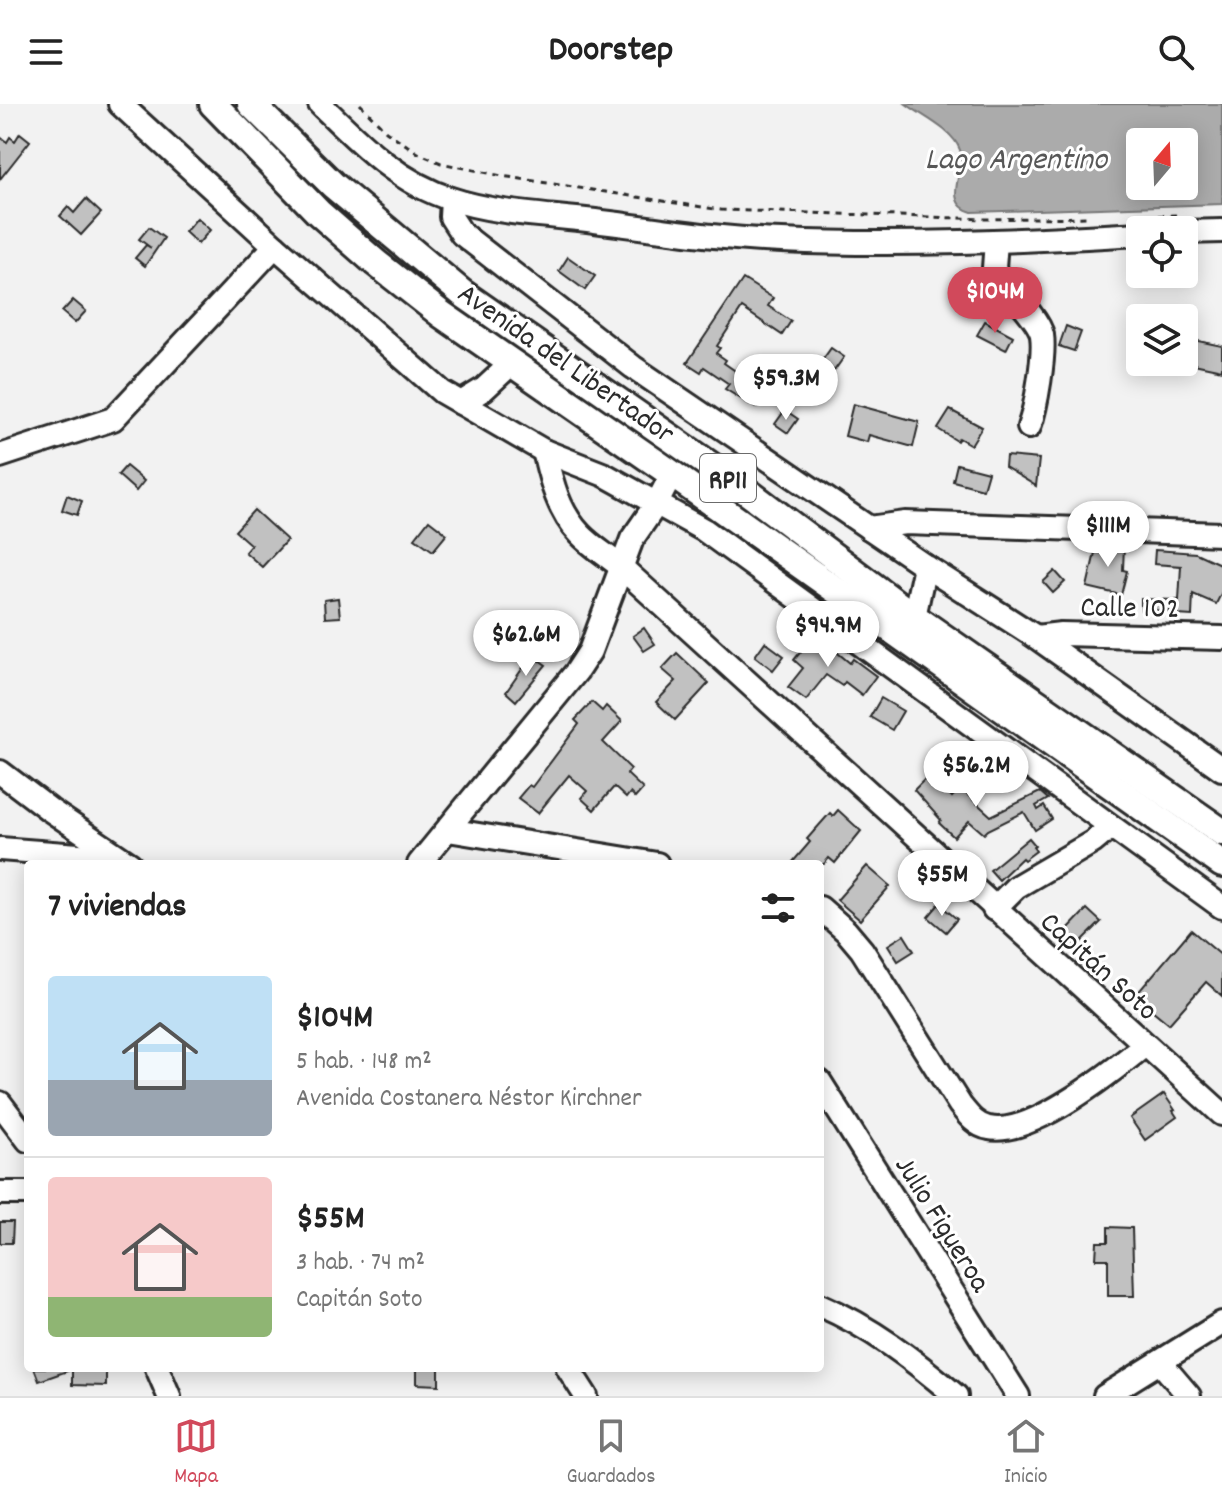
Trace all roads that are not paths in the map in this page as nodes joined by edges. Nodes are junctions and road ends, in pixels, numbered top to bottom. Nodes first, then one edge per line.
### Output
1 (120, 104) edge
2 (213, 104) edge
3 (251, 104) edge
4 (320, 104) edge
5 (452, 200) junction
6 (1126, 226) edge
7 (1198, 226) edge
8 (1222, 231) edge
9 (996, 241) junction
10 (275, 246) junction
11 (512, 363) junction
12 (461, 403) junction
13 (1029, 427) dead end
14 (544, 451) junction
15 (0, 456) edge
16 (672, 474) junction
17 (737, 484) junction
18 (657, 503) junction
19 (720, 508) junction
20 (869, 528) junction
21 (704, 530) junction
22 (1222, 534) edge
23 (925, 566) junction
24 (621, 567) junction
25 (914, 617) junction
26 (1036, 637) junction
27 (1222, 638) edge
28 (1222, 769) edge
29 (0, 772) edge
30 (1211, 813) edge
31 (1111, 827) junction
32 (448, 830) junction
33 (1222, 832) edge
34 (0, 849) edge
35 (588, 859) edge
36 (116, 860) edge
37 (125, 860) edge
38 (422, 860) edge
39 (1222, 864) edge
40 (1222, 907) edge
41 (994, 909) junction
42 (824, 912) edge
43 (1145, 1045) junction
44 (824, 1088) edge
45 (0, 1103) edge
46 (1222, 1114) edge
47 (24, 1135) edge
48 (0, 1193) edge
49 (24, 1193) edge
50 (824, 1307) edge
51 (1222, 1323) edge
52 (1160, 1362) junction
53 (159, 1372) edge
54 (571, 1372) edge
55 (169, 1396) edge
56 (586, 1396) edge
57 (956, 1396) edge
58 (1018, 1396) edge
59 (1105, 1396) edge
60 (1189, 1396) edge

1 - 10 street
2 - 11 main road, Avenida del Libertador / RP11
3 - 17 main road, Avenida del Libertador / RP11
4 - 5 street
5 - 9 street
5 - 20 street, Avenida del Libertador
6 - 9 street
7 - 8 street
9 - 13 street
10 - 12 street
10 - 15 street
11 - 12 street
11 - 16 main road, Avenida del Libertador / RP11
12 - 14 street
14 - 18 street
14 - 24 street, Capitán Soto
16 - 18 street
16 - 19 main road, Avenida del Libertador / RP11
17 - 19 street
17 - 25 main road, Avenida del Libertador / RP11
18 - 21 street
18 - 24 street
19 - 21 street
19 - 39 main road, Avenida del Libertador / RP11
20 - 22 street
20 - 23 street, Avenida del Libertador
21 - 31 street
23 - 25 street
23 - 26 street, Avenida del Libertador
24 - 32 street
24 - 41 street, Capitán Soto
25 - 30 main road, Avenida del Libertador / RP11
26 - 27 street, Calle 102
26 - 28 street, Avenida del Libertador
29 - 37 street
30 - 33 main road, Avenida del Libertador / RP11
31 - 40 street
31 - 41 street
32 - 35 street
32 - 38 street
34 - 36 street
41 - 43 street, Capitán Soto
42 - 43 street
43 - 46 street, Capitán Soto
44 - 58 street, Julio Figueroa
45 - 47 street
48 - 49 street
50 - 57 street
51 - 52 street
52 - 59 street
52 - 60 street
53 - 55 street
54 - 56 street

